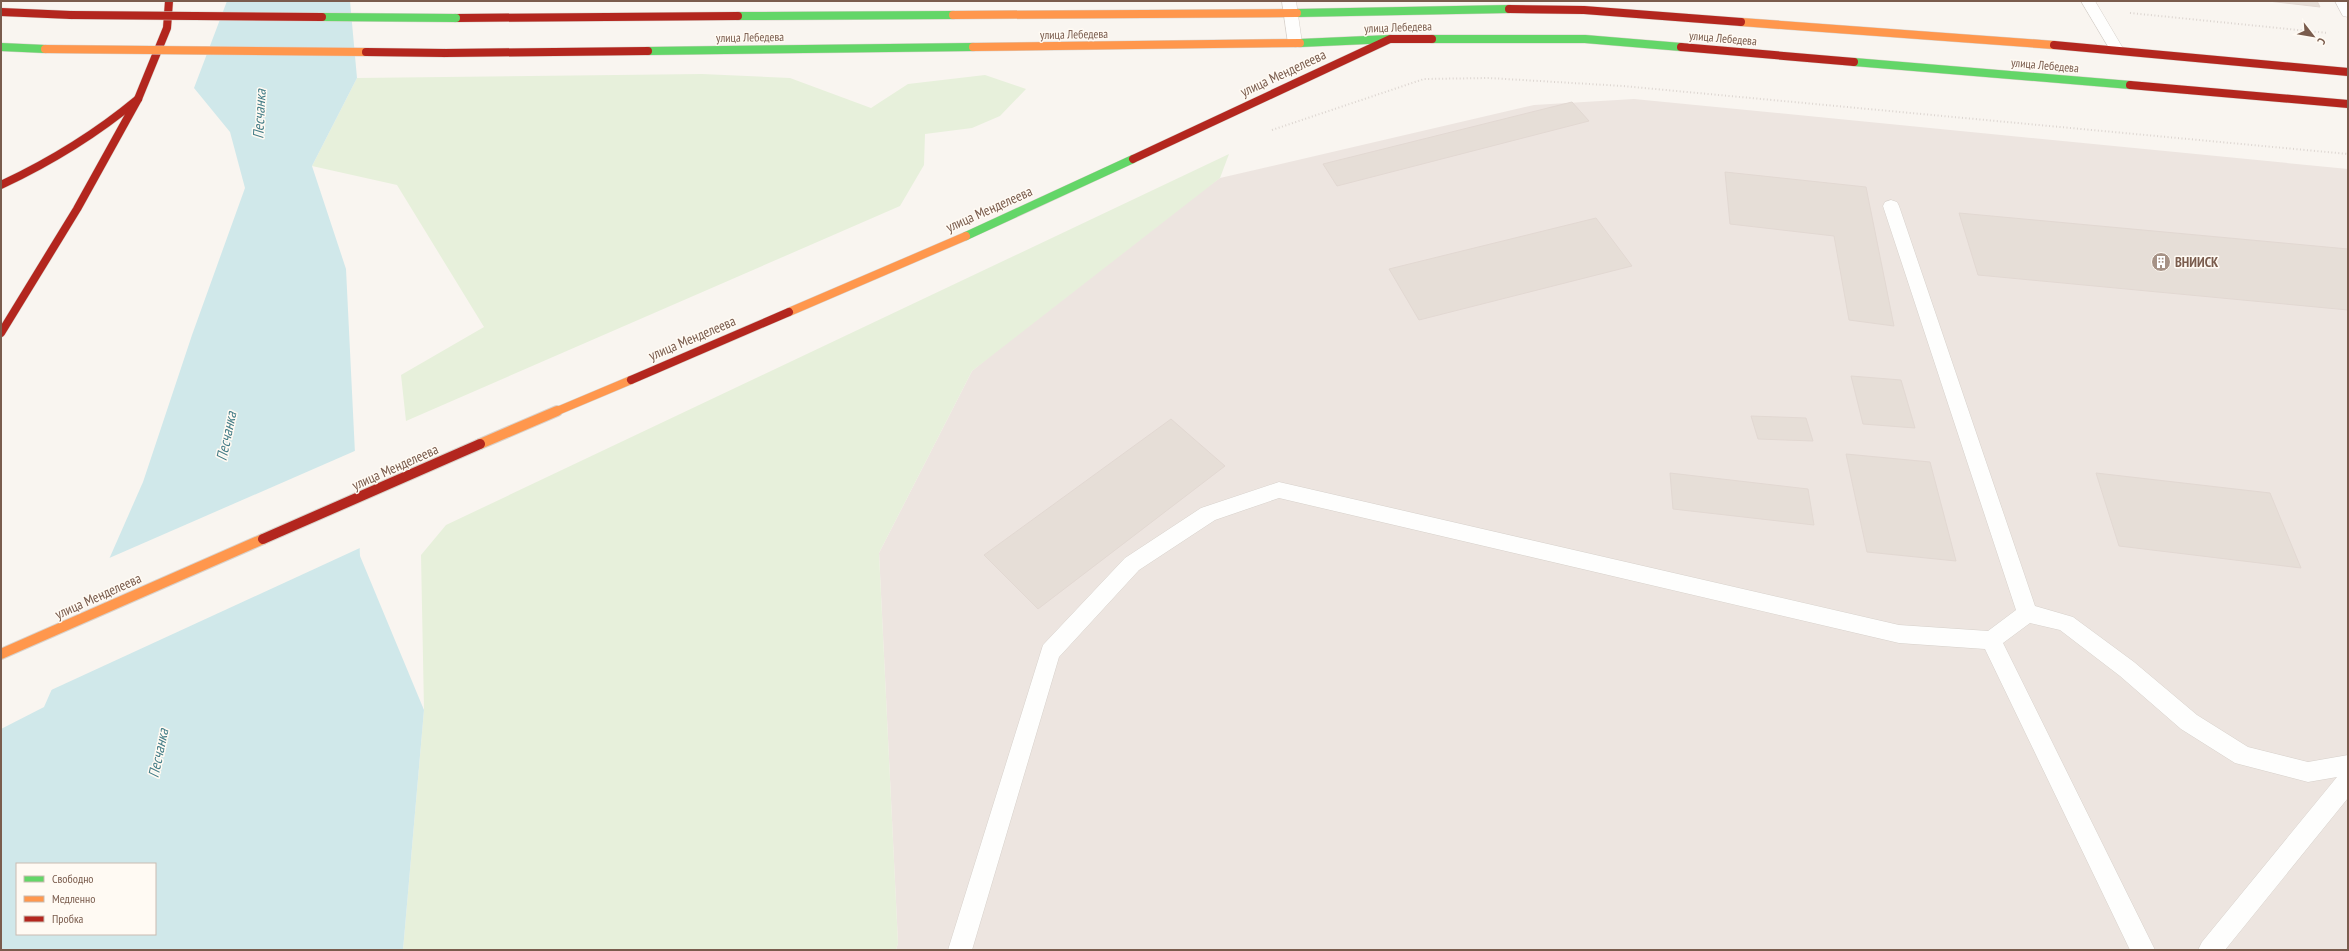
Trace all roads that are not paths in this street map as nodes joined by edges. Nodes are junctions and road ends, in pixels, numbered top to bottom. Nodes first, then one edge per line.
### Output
1 (169, 1) edge
2 (2088, 1) edge
3 (2342, 1) edge
4 (1291, 7) edge
5 (1, 12) edge
6 (2348, 12) edge
7 (1390, 39) junction
8 (1295, 43) junction
9 (1, 47) edge
10 (2117, 50) junction
11 (2348, 72) edge
12 (138, 99) junction
13 (2348, 104) edge
14 (1, 185) edge
15 (1891, 206) dead end
16 (1, 333) edge
17 (2027, 613) junction
18 (1991, 640) junction
19 (1, 654) edge
20 (2348, 765) edge
21 (2348, 781) edge
22 (960, 950) edge
23 (2143, 950) edge
24 (2210, 950) edge

1 - 12 main road
2 - 10 lane
3 - 6 lane
4 - 5 main road, улица Лебедева, bridge
4 - 8 lane
4 - 10 main road, улица Лебедева
7 - 8 main road, улица Лебедева
7 - 13 main road, улица Лебедева
7 - 19 main road, улица Менделеева
8 - 9 main road, улица Лебедева, bridge
10 - 11 main road, улица Лебедева
12 - 14 main road
12 - 16 main road
15 - 17 lane
17 - 18 lane
17 - 20 lane
18 - 22 lane
18 - 23 lane
21 - 24 lane

